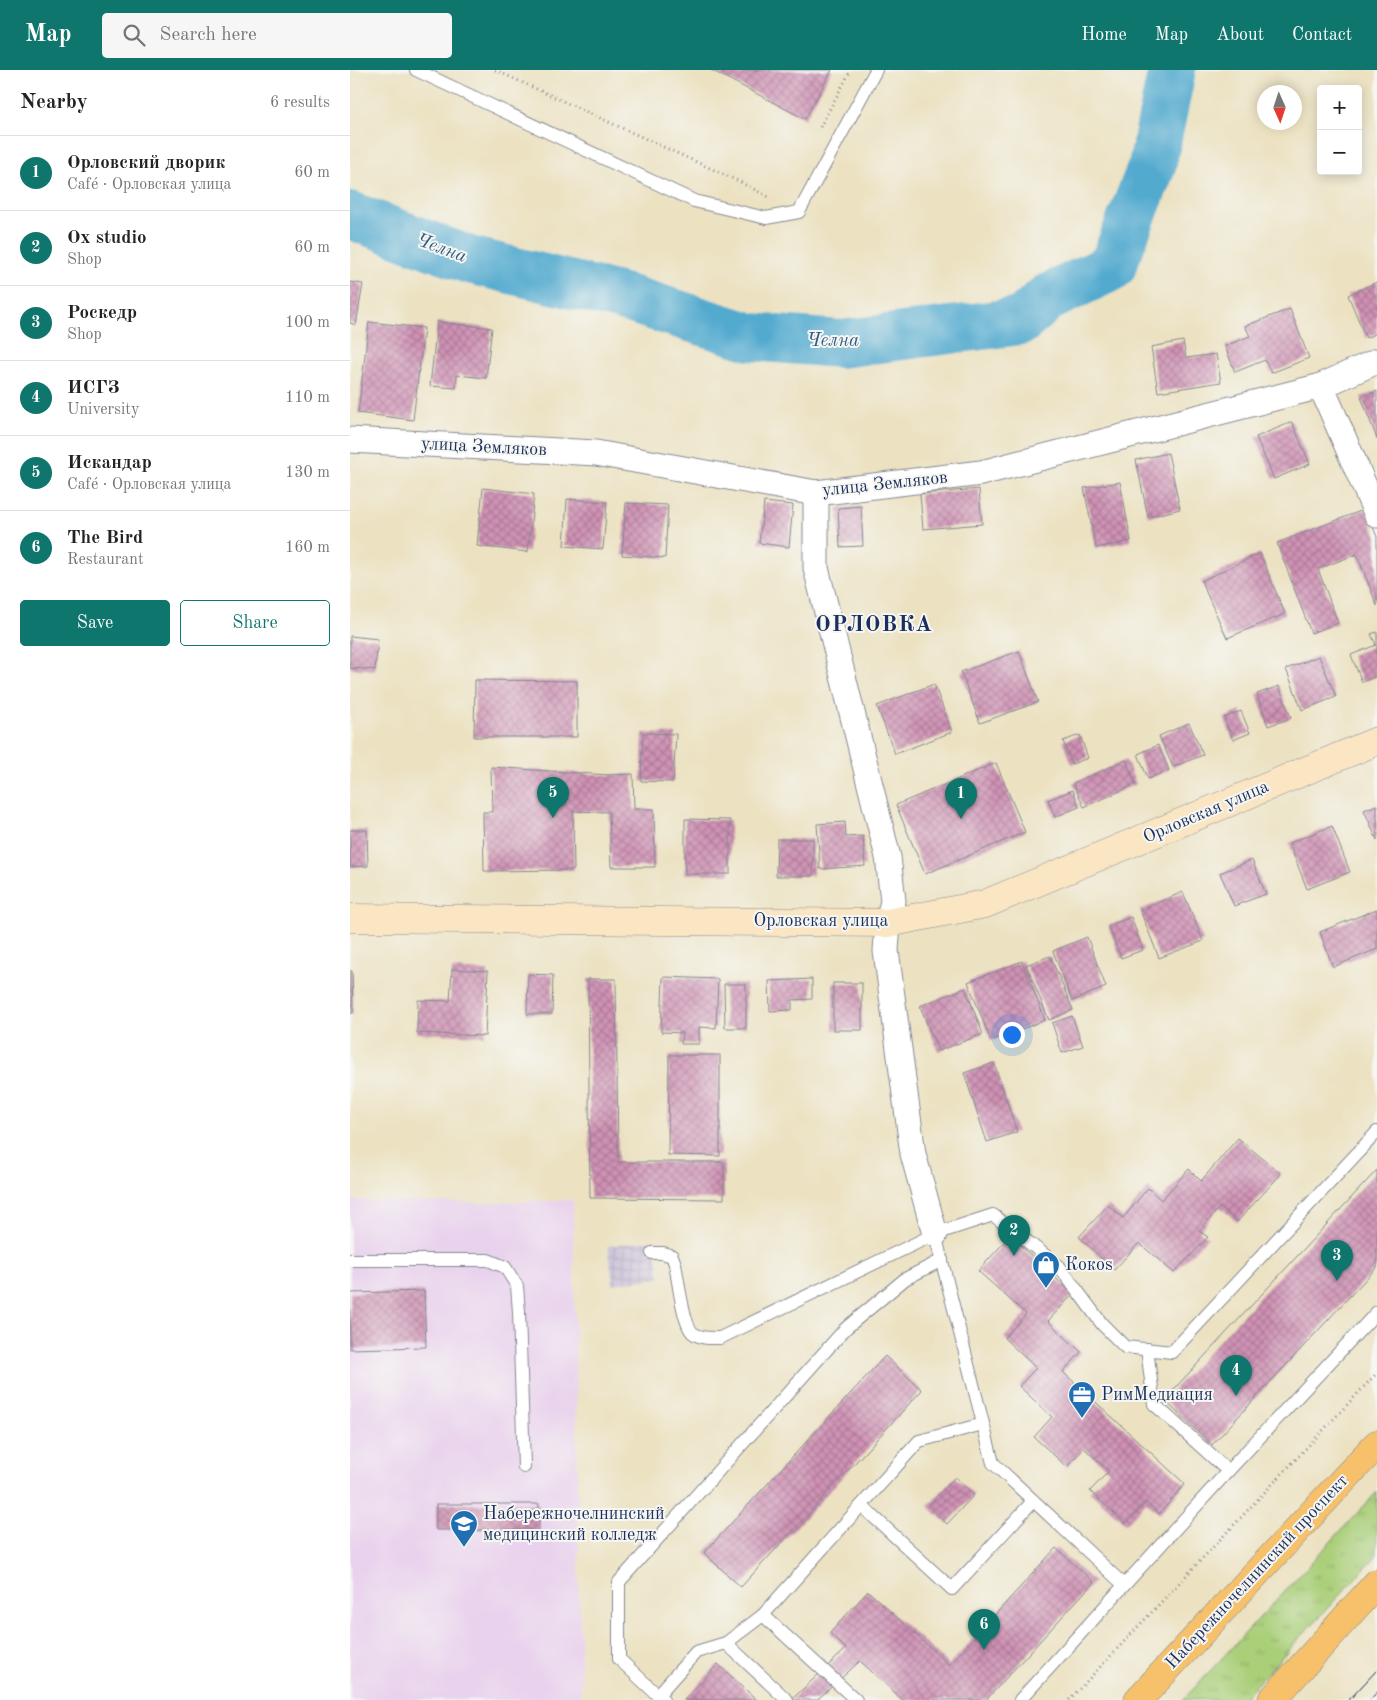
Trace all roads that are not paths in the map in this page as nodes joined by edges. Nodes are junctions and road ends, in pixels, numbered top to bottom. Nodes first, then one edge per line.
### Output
1 (416, 70) edge
2 (876, 70) edge
3 (1377, 361) edge
4 (1321, 386) junction
5 (350, 440) edge
6 (816, 493) junction
7 (1377, 515) edge
8 (1377, 741) edge
9 (350, 918) edge
10 (888, 923) junction
11 (1377, 1132) edge
12 (935, 1234) junction
13 (652, 1253) dead end
14 (350, 1260) edge
15 (942, 1260) junction
16 (1377, 1312) edge
17 (1147, 1349) junction
18 (983, 1424) junction
19 (1377, 1444) edge
20 (524, 1467) dead end
21 (1228, 1471) junction
22 (1033, 1501) junction
23 (862, 1506) junction
24 (1377, 1583) edge
25 (1124, 1585) junction
26 (763, 1615) junction
27 (726, 1643) junction
28 (660, 1698) edge
29 (787, 1700) edge
30 (856, 1700) edge
31 (1020, 1700) edge
32 (1138, 1700) edge
33 (1272, 1700) edge

1 - 2 lane
3 - 4 street, улица Земляков
4 - 6 street, улица Земляков
4 - 7 street
5 - 6 street, улица Земляков
6 - 10 street
8 - 10 street, Орловская улица
9 - 10 street, Орловская улица
10 - 12 street
11 - 17 lane
12 - 13 lane
12 - 15 lane
12 - 17 lane
14 - 20 lane
15 - 18 lane
15 - 28 lane
16 - 21 lane
17 - 21 lane
18 - 22 lane
18 - 23 lane
19 - 32 main road, Набережночелнинский проспект
21 - 25 lane
22 - 23 lane
22 - 25 lane
23 - 26 lane
24 - 33 main road
25 - 31 lane
26 - 27 lane
26 - 30 lane
27 - 28 lane
27 - 29 lane

